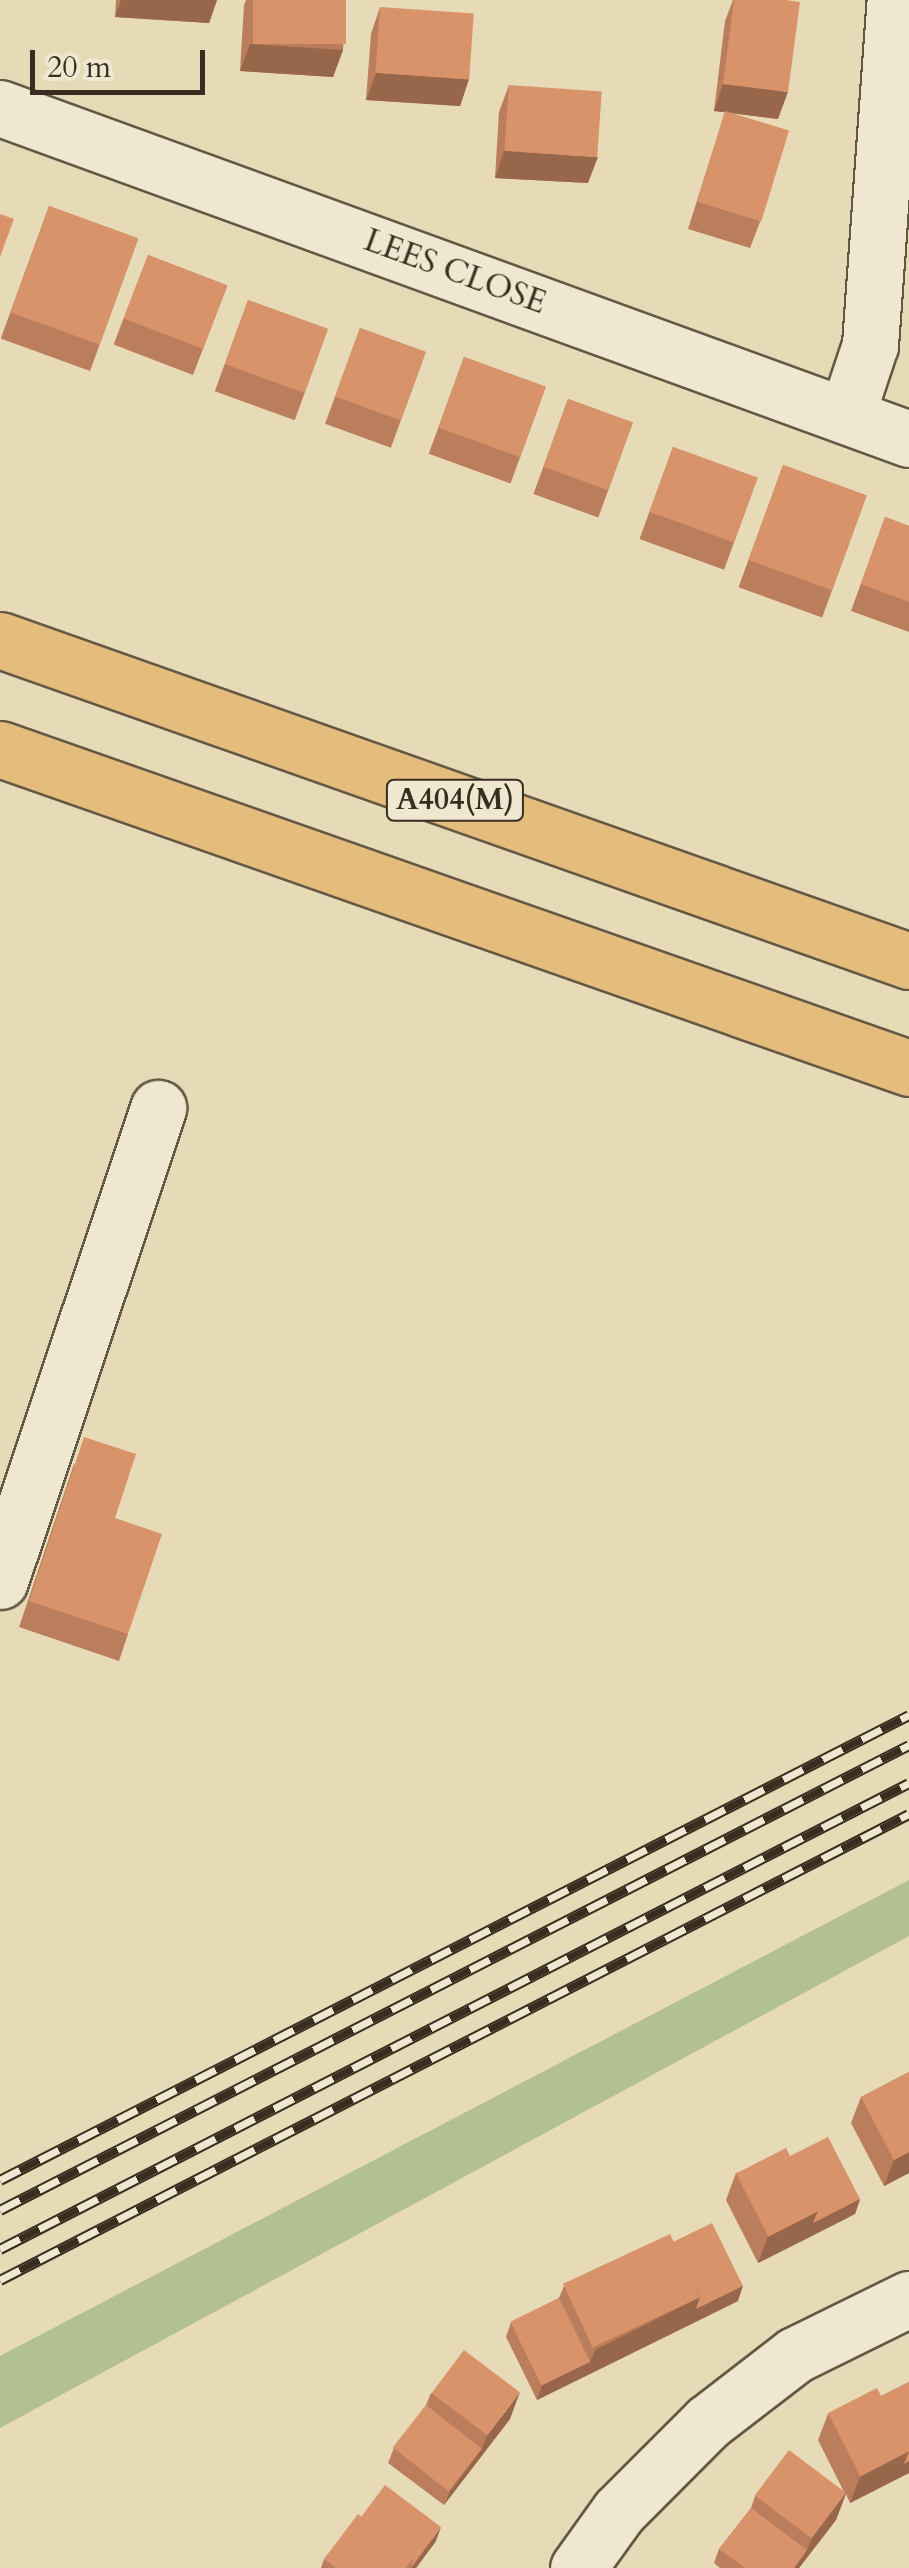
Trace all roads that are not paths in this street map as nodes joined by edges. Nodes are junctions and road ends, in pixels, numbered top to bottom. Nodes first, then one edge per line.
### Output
1 (899, 4) edge
2 (0, 108) edge
3 (846, 414) junction
4 (909, 439) edge
5 (0, 640) edge
6 (0, 749) edge
7 (909, 961) edge
8 (909, 1068) edge
9 (158, 1108) dead end
10 (0, 1581) edge
11 (909, 2299) edge
12 (578, 2568) edge

1 - 3 street
2 - 3 street, LEES CLOSE
3 - 4 street, LEES CLOSE
5 - 7 highway, A404(M)
6 - 8 highway
9 - 10 street
11 - 12 street

